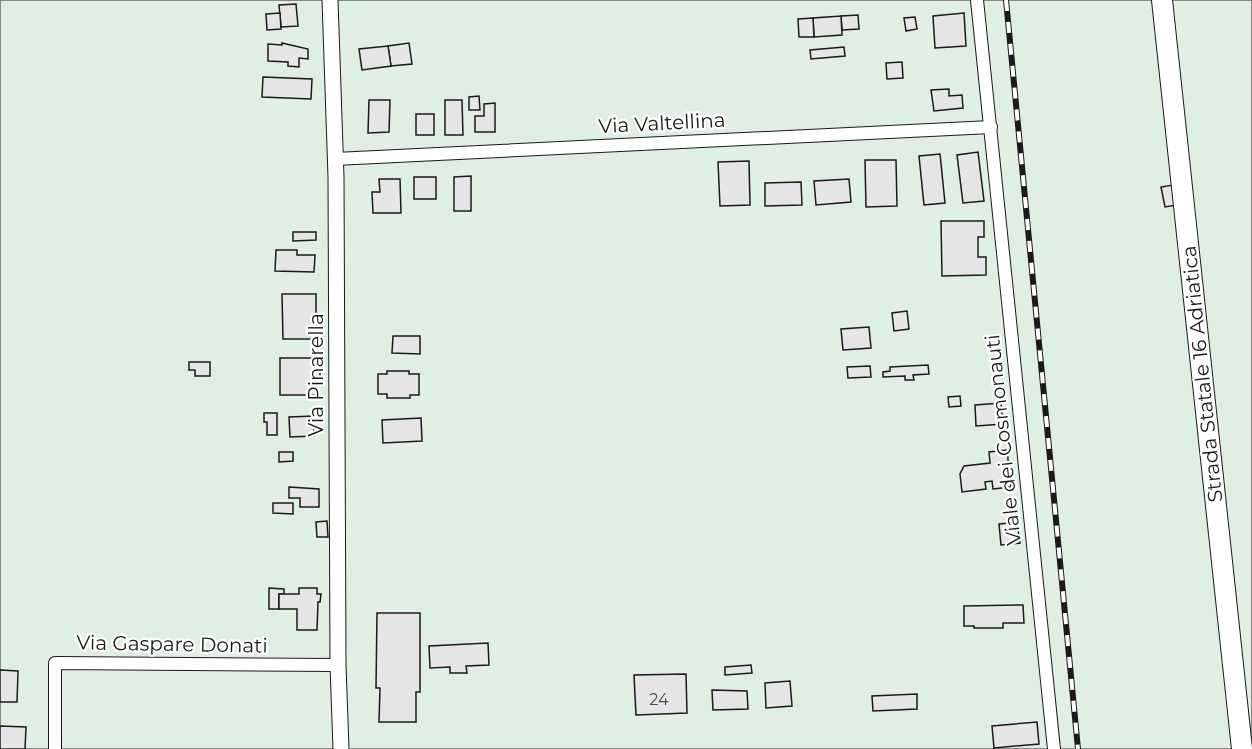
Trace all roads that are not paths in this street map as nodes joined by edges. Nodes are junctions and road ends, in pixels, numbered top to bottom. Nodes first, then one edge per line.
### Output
1 (330, 0) edge
2 (977, 0) edge
3 (1162, 0) edge
4 (991, 127) junction
5 (335, 159) junction
6 (338, 665) junction
7 (55, 749) edge
8 (341, 749) edge
9 (1054, 749) edge
10 (1242, 749) edge

1 - 5 street, Via Pinarella
2 - 4 street, Viale dei Cosmonauti
3 - 10 main road, Strada Statale 16 Adriatica
4 - 5 street, Via Valtellina
4 - 9 street, Viale dei Cosmonauti
5 - 6 street, Via Pinarella
6 - 7 street, Via Gaspare Donati
6 - 8 street, Via Pinarella

